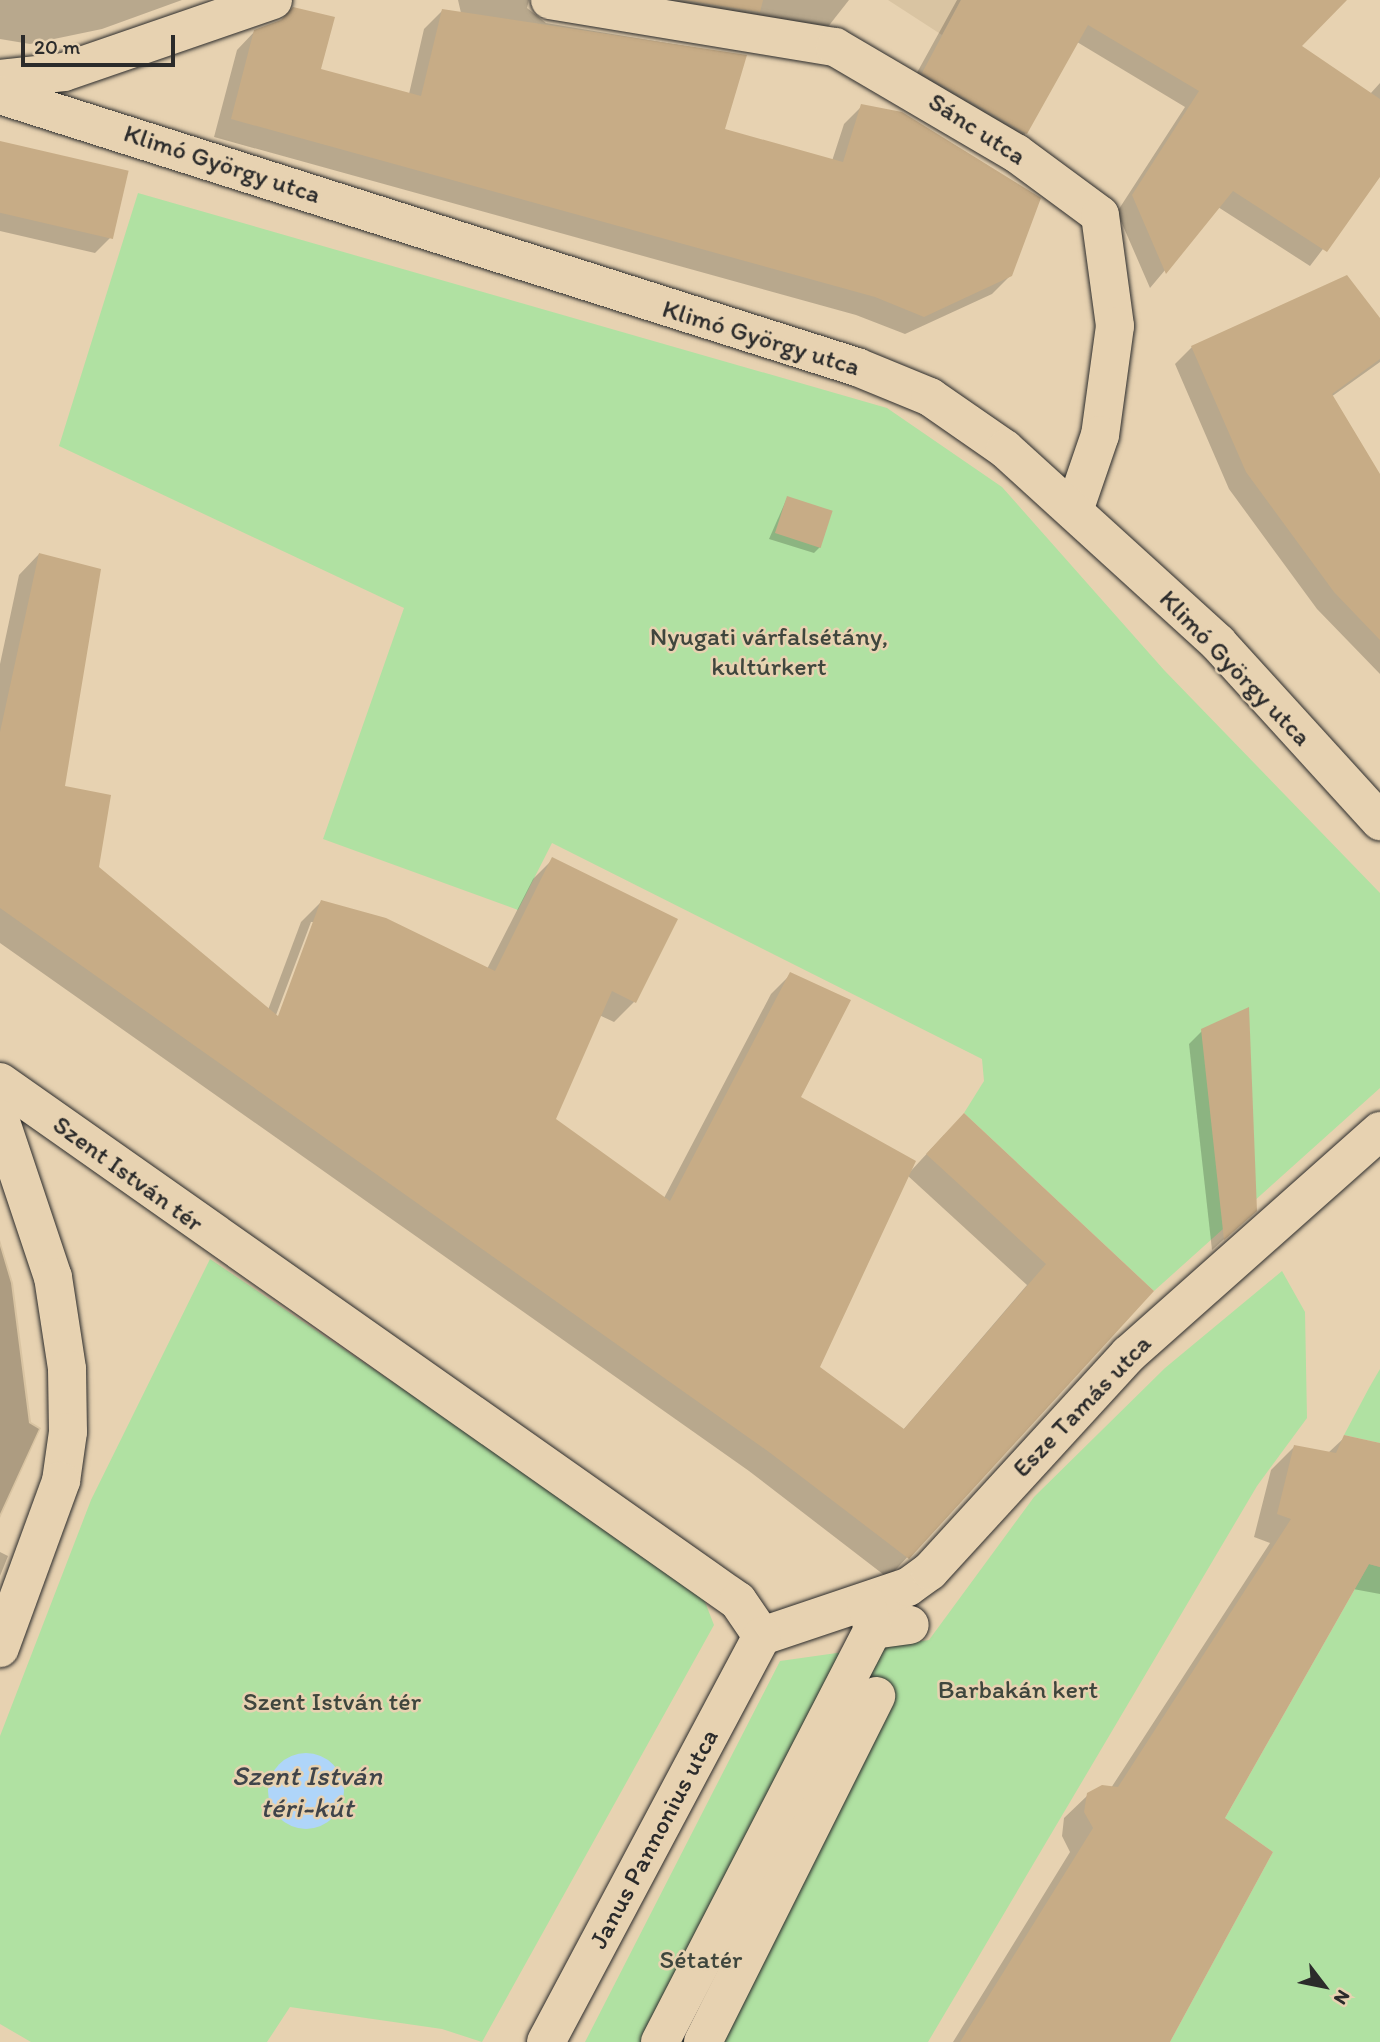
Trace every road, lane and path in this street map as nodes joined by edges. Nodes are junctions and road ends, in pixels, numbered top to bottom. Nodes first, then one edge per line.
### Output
1 (273, 0) edge
2 (550, 0) edge
3 (0, 79) edge
4 (0, 95) edge
5 (1074, 511) junction
6 (1380, 821) edge
7 (0, 1082) edge
8 (0, 1119) edge
9 (1380, 1131) edge
10 (869, 1616) junction
11 (910, 1625) dead end
12 (762, 1636) junction
13 (0, 1648) edge
14 (876, 1696) dead end
15 (546, 2042) edge
16 (660, 2042) edge
17 (703, 2042) edge

1 - 3 street
2 - 5 street, Sánc utca
4 - 5 street, Klimó György utca
5 - 6 street, Klimó György utca
7 - 12 street, Szent István tér
8 - 13 street, Szent István tér
9 - 10 street, Esze Tamás utca
10 - 11 street
10 - 12 street, Esze Tamás utca
10 - 16 street
12 - 15 street, Janus Pannonius utca
14 - 17 street

